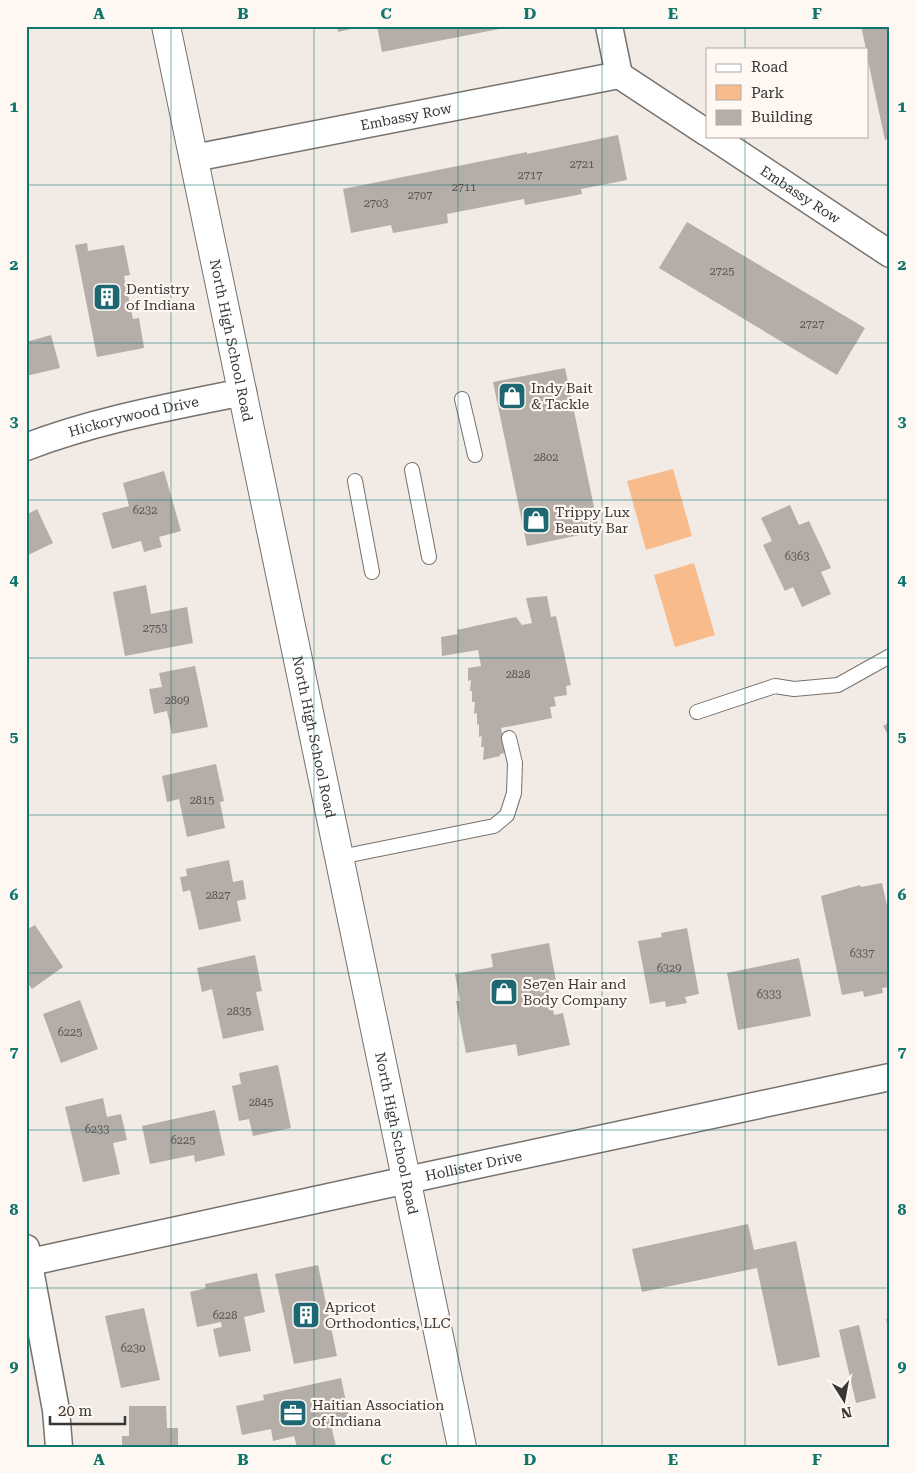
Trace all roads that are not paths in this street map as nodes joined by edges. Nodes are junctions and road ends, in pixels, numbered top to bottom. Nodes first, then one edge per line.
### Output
1 (166, 26) edge
2 (609, 26) edge
3 (619, 75) junction
4 (706, 132) edge
5 (715, 138) edge
6 (194, 158) junction
7 (890, 254) edge
8 (243, 392) junction
9 (462, 399) dead end
10 (26, 447) edge
11 (475, 455) dead end
12 (412, 470) dead end
13 (355, 481) dead end
14 (429, 557) dead end
15 (372, 572) dead end
16 (890, 656) edge
17 (697, 712) dead end
18 (509, 738) dead end
19 (340, 857) junction
20 (890, 1077) edge
21 (407, 1180) junction
22 (27, 1258) edge
23 (59, 1447) edge
24 (462, 1447) edge

1 - 6 street, North High School Road
2 - 3 street
3 - 4 street
3 - 6 street, Embassy Row
5 - 7 street, Embassy Row
6 - 8 street, North High School Road
8 - 10 street, Hickorywood Drive
8 - 19 street, North High School Road
9 - 11 lane
12 - 14 lane
13 - 15 lane
16 - 17 lane
18 - 19 lane
19 - 21 street, North High School Road
20 - 21 street, Hollister Drive
21 - 22 street, Hollister Drive
21 - 24 street, North High School Road
22 - 23 street

